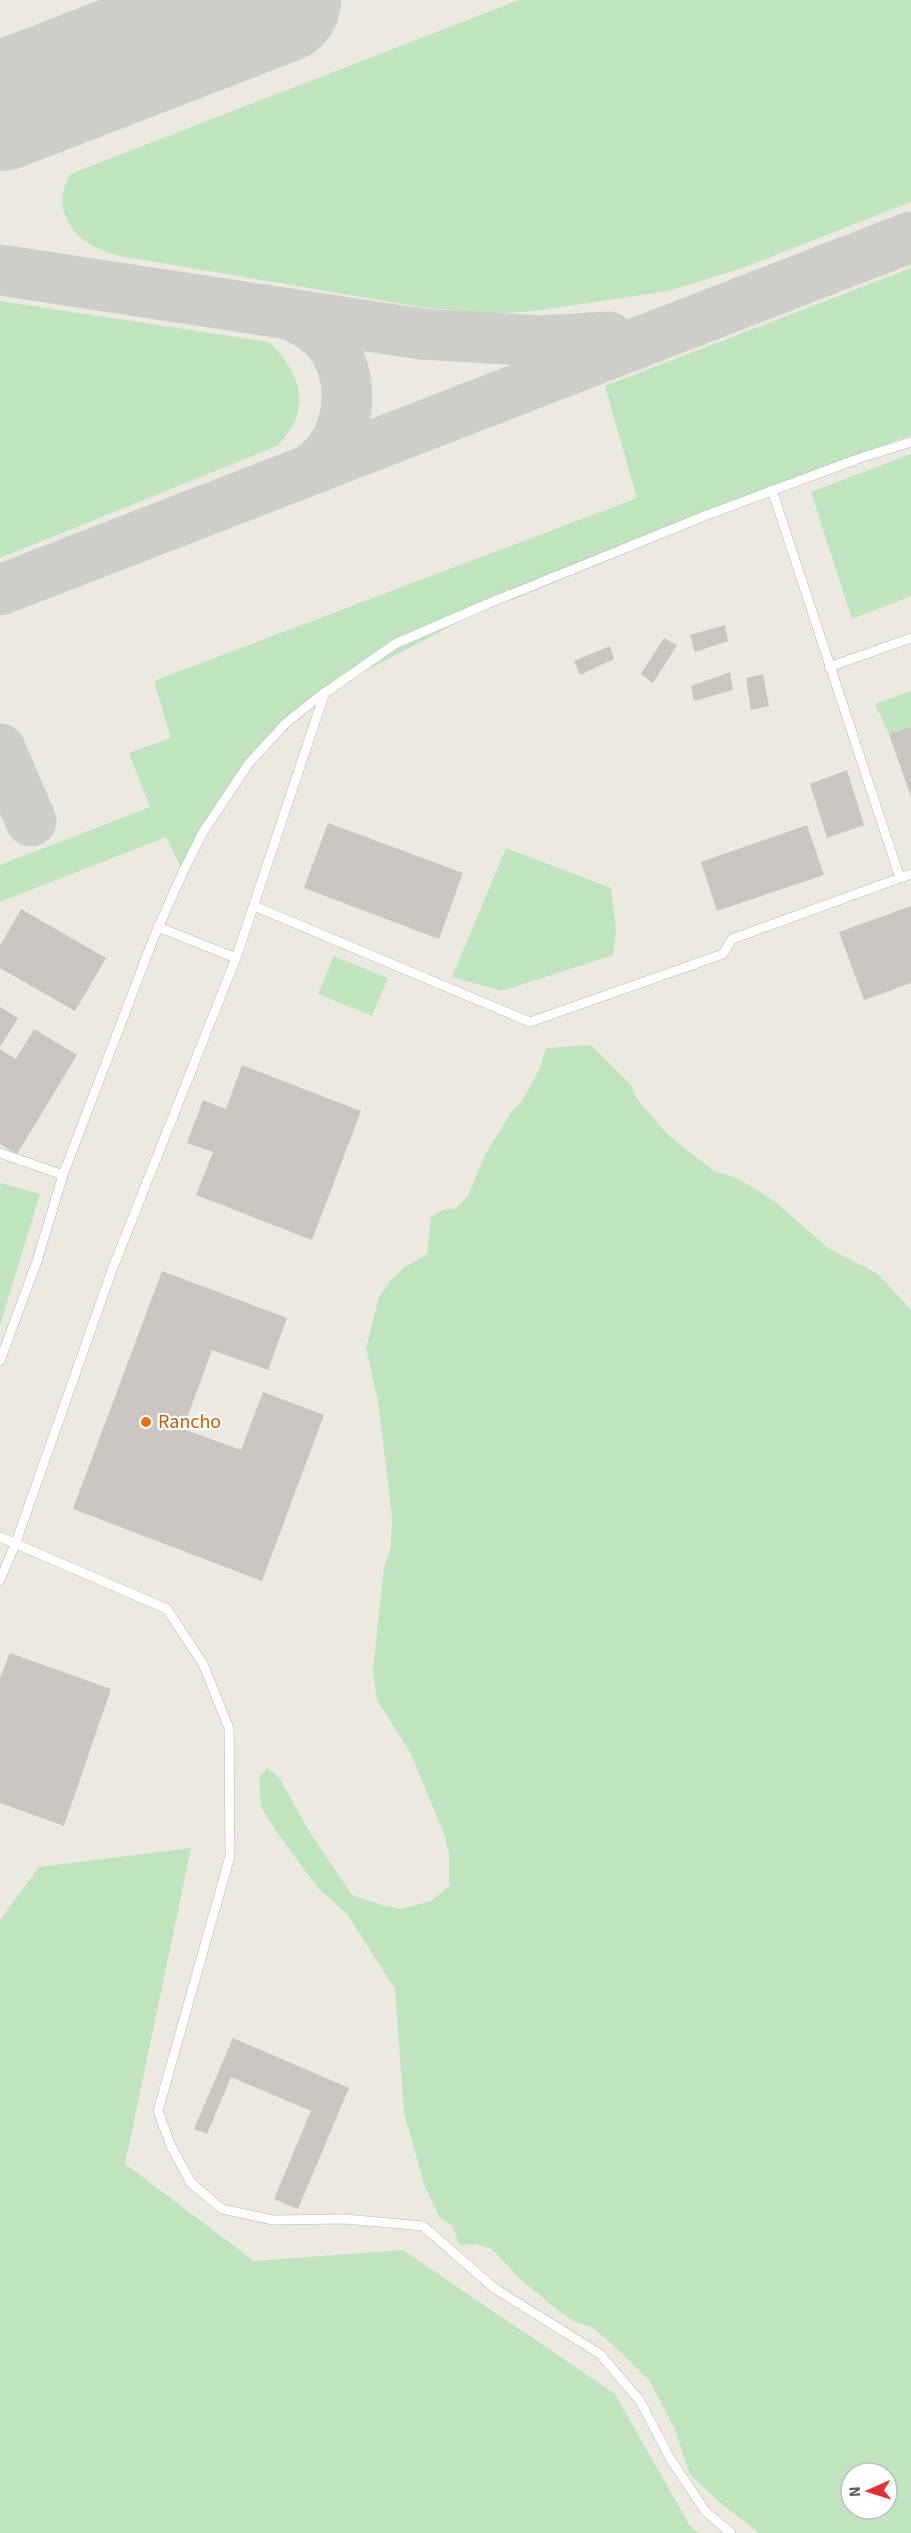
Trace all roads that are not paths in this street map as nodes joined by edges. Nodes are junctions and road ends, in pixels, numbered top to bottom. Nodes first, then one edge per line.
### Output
1 (911, 442) edge
2 (772, 490) junction
3 (911, 638) edge
4 (829, 667) junction
5 (325, 693) junction
6 (911, 874) edge
7 (900, 878) junction
8 (254, 906) junction
9 (158, 927) junction
10 (236, 958) junction
11 (0, 1153) edge
12 (63, 1175) junction
13 (0, 1361) edge
14 (0, 1536) edge
15 (16, 1542) junction
16 (0, 1580) edge
17 (731, 2533) edge

1 - 2 lane
2 - 4 lane
2 - 5 lane
3 - 4 lane
4 - 7 lane
5 - 8 lane
5 - 9 lane
6 - 7 lane
7 - 8 lane
8 - 10 lane
9 - 10 lane
9 - 12 lane
10 - 15 lane
11 - 12 lane
12 - 13 lane
14 - 15 lane
15 - 16 lane
15 - 17 lane

